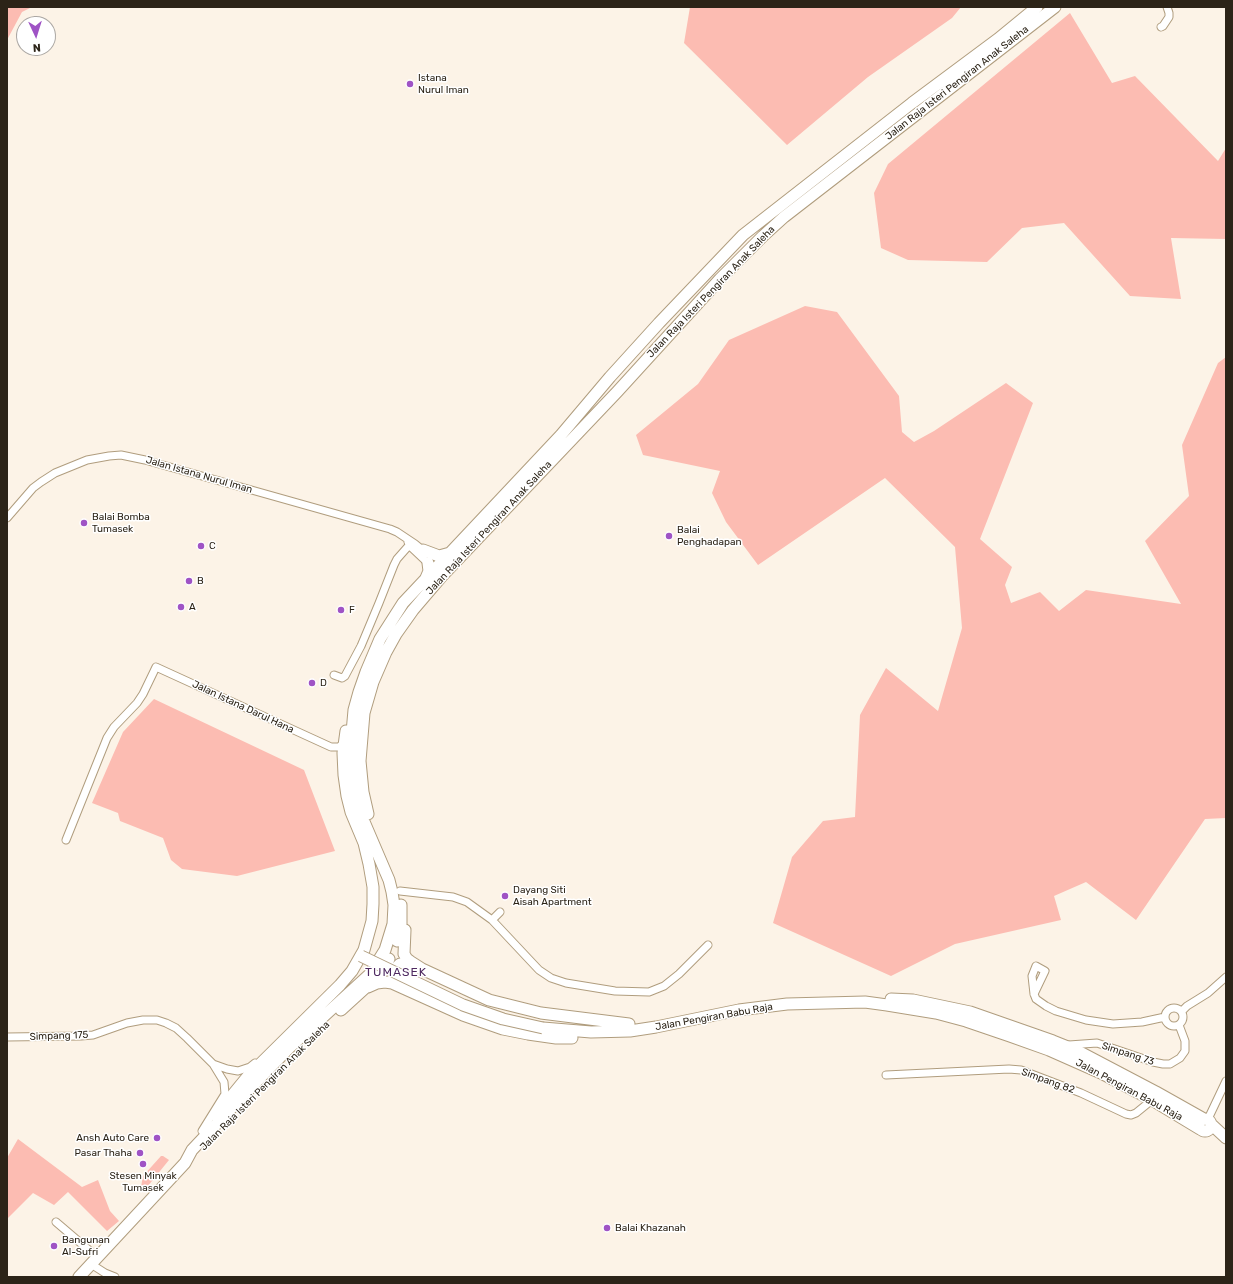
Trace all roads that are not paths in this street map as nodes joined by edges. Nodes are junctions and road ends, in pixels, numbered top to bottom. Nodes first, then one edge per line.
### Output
1 (1037, 7) edge
2 (1055, 7) edge
3 (1167, 7) edge
4 (1161, 27) dead end
5 (7, 518) edge
6 (411, 543) junction
7 (423, 550) junction
8 (450, 553) junction
9 (438, 569) junction
10 (334, 675) dead end
11 (359, 692) junction
12 (344, 743) junction
13 (331, 747) junction
14 (344, 773) junction
15 (66, 840) dead end
16 (400, 891) junction
17 (401, 908) junction
18 (500, 912) dead end
19 (492, 920) junction
20 (708, 945) dead end
21 (362, 953) junction
22 (422, 969) junction
23 (1226, 977) edge
24 (367, 987) junction
25 (408, 989) junction
26 (1034, 994) dead end
27 (1182, 1011) junction
28 (1165, 1017) junction
29 (1179, 1025) junction
30 (629, 1028) junction
31 (7, 1037) edge
32 (1057, 1043) junction
33 (280, 1044) junction
34 (1088, 1044) junction
35 (1092, 1059) junction
36 (213, 1064) junction
37 (886, 1075) dead end
38 (1226, 1081) edge
39 (1152, 1100) junction
40 (1206, 1124) junction
41 (202, 1131) junction
42 (1226, 1137) edge
43 (192, 1150) junction
44 (185, 1163) junction
45 (56, 1222) dead end
46 (94, 1261) junction
47 (79, 1277) edge
48 (115, 1277) edge

1 - 8 main road, Jalan Raja Isteri Pengiran Anak Saleha
2 - 9 main road, Jalan Raja Isteri Pengiran Anak Saleha
3 - 4 street
5 - 6 street, Jalan Istana Nurul Iman
6 - 7 street, Jalan Istana Nurul Iman
6 - 9 street, Jalan Istana Nurul Iman
6 - 10 street
7 - 8 main road
7 - 9 street, Jalan Istana Nurul Iman
8 - 9 main road, Jalan Raja Isteri Pengiran Anak Saleha
9 - 11 main road, Jalan Raja Isteri Pengiran Anak Saleha
9 - 16 main road, Jalan Raja Isteri Pengiran Anak Saleha
11 - 12 main road
11 - 43 main road, Jalan Raja Isteri Pengiran Anak Saleha
12 - 13 street
12 - 14 main road
13 - 14 street
13 - 15 street, Jalan Istana Darul Hana
14 - 21 main road
16 - 17 main road, Jalan Raja Isteri Pengiran Anak Saleha
16 - 19 street
17 - 22 main road
17 - 24 main road, Jalan Raja Isteri Pengiran Anak Saleha
18 - 19 street
19 - 20 street
21 - 30 main road, Jalan Pengiran Babu Raja, bridge
21 - 33 main road
22 - 25 main road
22 - 30 main road
23 - 27 street
24 - 25 main road
24 - 44 main road, Jalan Raja Isteri Pengiran Anak Saleha
25 - 30 main road
26 - 28 street
27 - 28 street
27 - 29 street
28 - 29 street
29 - 34 street, Simpang 73
30 - 32 main road, Jalan Pengiran Babu Raja
30 - 39 main road, Jalan Pengiran Babu Raja
31 - 36 street, Simpang 175
32 - 34 street, Simpang 73
32 - 35 main road, Jalan Pengiran Babu Raja
33 - 36 street, Simpang 175
33 - 41 main road
34 - 35 street, Simpang 73
35 - 40 main road, Jalan Pengiran Babu Raja
36 - 41 street, Simpang 175
37 - 39 street, Simpang 82
38 - 40 street
39 - 40 main road, Jalan Pengiran Babu Raja
40 - 42 main road, Jalan Pengiran Babu Raja
41 - 43 main road
43 - 44 main road, Jalan Raja Isteri Pengiran Anak Saleha
44 - 46 main road, Jalan Raja Isteri Pengiran Anak Saleha
45 - 46 street
46 - 47 main road, Jalan Raja Isteri Pengiran Anak Saleha
46 - 48 street

